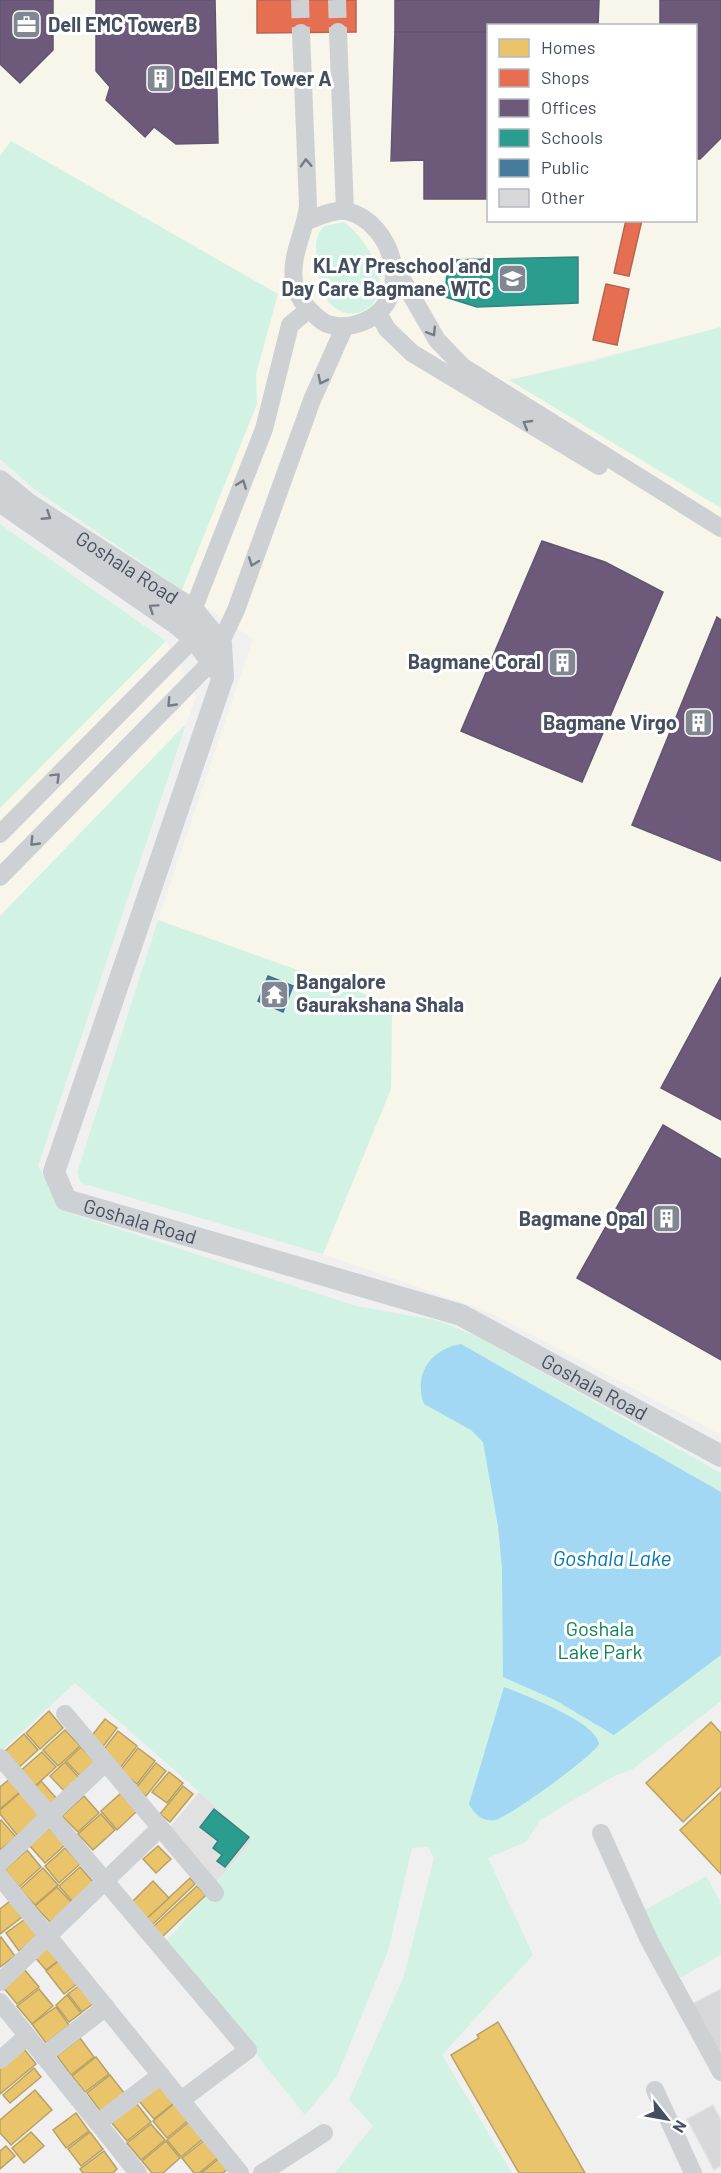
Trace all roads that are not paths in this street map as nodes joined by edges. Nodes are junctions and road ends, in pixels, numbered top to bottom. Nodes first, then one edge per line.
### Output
1 (338, 32) tunnel mouth
2 (301, 33) tunnel mouth
3 (345, 211) junction
4 (307, 221) junction
5 (393, 263) junction
6 (308, 310) junction
7 (378, 313) junction
8 (345, 326) junction
9 (0, 481) edge
10 (0, 501) edge
11 (721, 528) edge
12 (721, 540) edge
13 (193, 610) junction
14 (194, 638) junction
15 (219, 661) junction
16 (0, 834) edge
17 (0, 877) edge
18 (721, 1456) edge
19 (65, 1714) dead end
20 (1, 1758) edge
21 (105, 1763) junction
22 (51, 1817) junction
23 (159, 1828) junction
24 (601, 1833) dead end
25 (0, 1863) edge
26 (0, 1877) edge
27 (106, 1881) junction
28 (215, 1893) dead end
29 (50, 1937) junction
30 (0, 1982) edge
31 (0, 2002) edge
32 (106, 2007) junction
33 (27, 2036) junction
34 (43, 2056) junction
35 (0, 2060) edge
36 (721, 2072) edge
37 (161, 2075) junction
38 (655, 2090) dead end
39 (181, 2100) junction
40 (98, 2123) junction
41 (324, 2133) dead end
42 (138, 2173) edge
43 (240, 2173) edge
44 (262, 2173) edge
45 (693, 2173) edge

1 - 3 street
4 -> 2 street
3 - 4 street
3 - 5 street
4 - 6 street
5 - 7 street
5 -> 11 street
6 - 8 street
13 -> 6 street
7 - 8 street
12 -> 7 street
8 -> 15 street
9 -> 13 street, Goshala Road
14 -> 10 street, Goshala Road
13 - 14 street
13 - 15 street, Goshala Road
14 - 15 street, Goshala Road
16 -> 14 street
15 -> 17 street
15 - 18 street, Goshala Road
19 - 21 street
20 - 22 street
21 - 22 street
21 - 23 street
22 - 25 street
22 - 27 street
23 - 27 street
23 - 28 street
24 - 36 street
26 - 29 street
27 - 29 street
27 - 39 street
29 - 30 street
29 - 32 street
31 - 33 street
32 - 34 street
32 - 37 street
33 - 34 street
33 - 35 street
34 - 40 street
37 - 39 street
37 - 40 street
38 - 45 street
39 - 43 street
40 - 42 street
41 - 44 street

